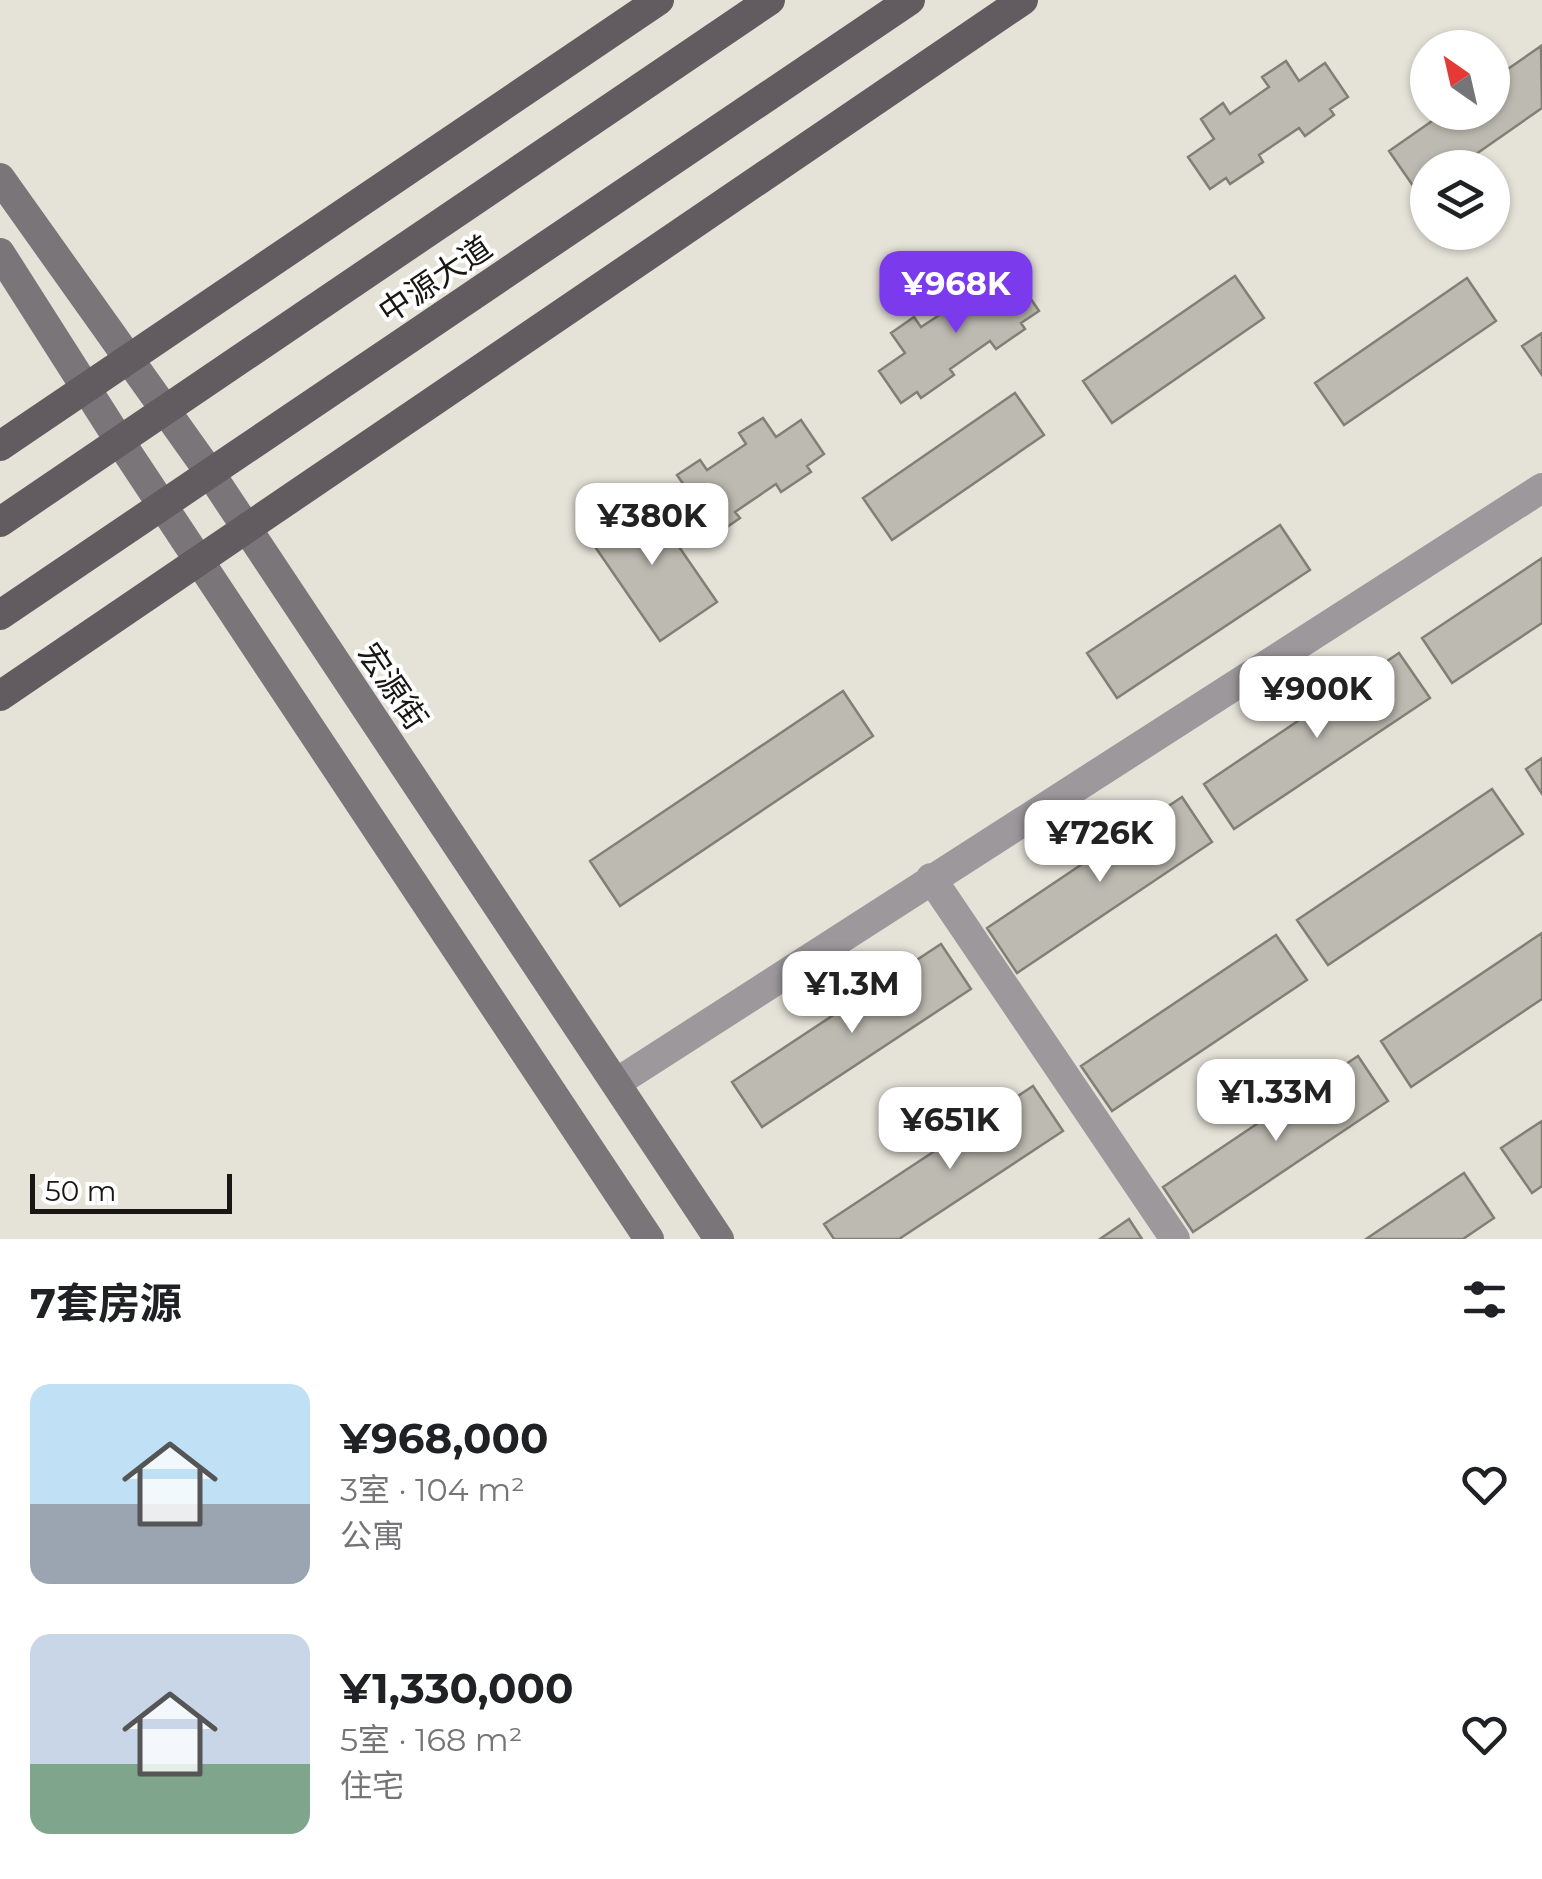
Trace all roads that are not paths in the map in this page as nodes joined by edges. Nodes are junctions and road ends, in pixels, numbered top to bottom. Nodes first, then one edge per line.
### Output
1 (659, 0) edge
2 (770, 0) edge
3 (910, 0) edge
4 (1023, 0) edge
5 (0, 178) edge
6 (0, 253) edge
7 (129, 357) junction
8 (86, 387) junction
9 (167, 410) junction
10 (119, 440) junction
11 (0, 446) edge
12 (210, 473) junction
13 (1542, 488) edge
14 (163, 504) junction
15 (0, 522) edge
16 (246, 528) junction
17 (199, 560) junction
18 (0, 615) edge
19 (0, 696) edge
20 (931, 878) junction
21 (616, 1083) junction
22 (649, 1239) edge
23 (720, 1239) edge
24 (1175, 1239) edge

1 - 7 main road
2 - 9 main road, 中源大道
3 - 12 main road, 中源大道
4 - 16 main road
5 - 7 main road, 宏源街
6 - 8 main road
7 - 8 main road
7 - 9 main road, 宏源街
8 - 10 main road
8 - 11 main road
9 - 10 main road, 中源大道
9 - 12 main road, 宏源街
10 - 14 main road
10 - 15 main road, 中源大道
12 - 14 main road, 中源大道
12 - 16 main road, 宏源街
13 - 20 street
14 - 17 main road
14 - 18 main road, 中源大道
16 - 17 main road
16 - 21 main road, 宏源街
17 - 19 main road
17 - 22 main road
20 - 21 street
20 - 24 street
21 - 23 main road, 宏源街

